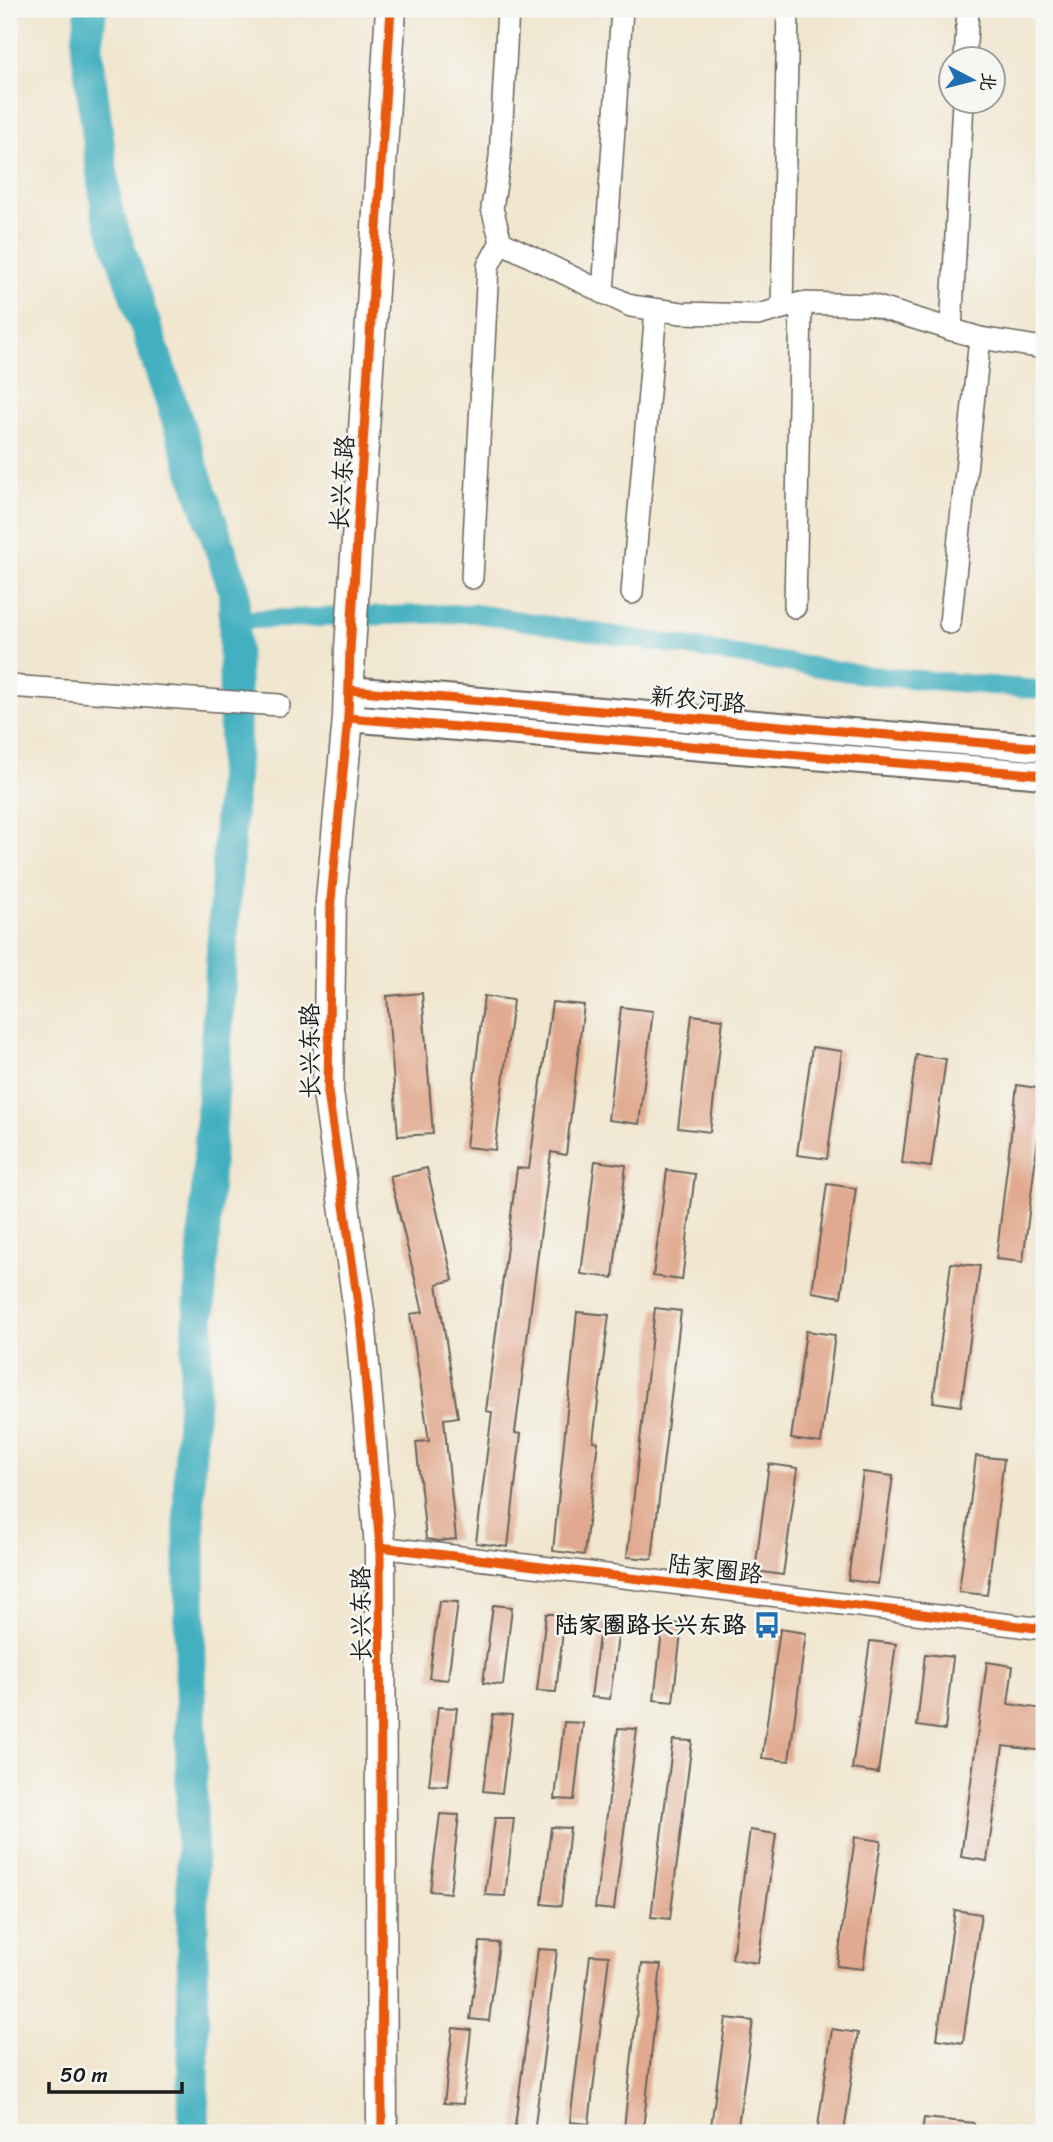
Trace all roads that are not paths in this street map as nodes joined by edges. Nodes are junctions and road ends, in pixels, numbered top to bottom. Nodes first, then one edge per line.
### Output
1 (391, 9) edge
2 (508, 9) edge
3 (622, 9) edge
4 (788, 9) edge
5 (968, 9) edge
6 (966, 46) edge
7 (962, 116) edge
8 (501, 242) junction
9 (603, 293) junction
10 (791, 305) junction
11 (656, 310) junction
12 (951, 330) junction
13 (980, 338) junction
14 (1044, 348) edge
15 (472, 578) dead end
16 (632, 593) dead end
17 (795, 607) dead end
18 (950, 623) dead end
19 (9, 686) edge
20 (349, 704) junction
21 (279, 705) dead end
22 (1044, 748) edge
23 (1044, 775) edge
24 (380, 1547) junction
25 (1044, 1629) edge
26 (382, 2133) edge

1 - 20 main road, 长兴东路
2 - 8 street
3 - 9 street
4 - 10 street
5 - 6 street
7 - 12 street
8 - 9 street
8 - 15 street
9 - 11 street
10 - 11 street
10 - 12 street
10 - 17 street
11 - 16 street
12 - 13 street
13 - 14 street
13 - 18 street
19 - 21 street
20 - 22 street, 新农河路
20 - 23 street, 新农河路
20 - 24 main road, 长兴东路
24 - 25 street, 陆家圈路
24 - 26 main road, 长兴东路

